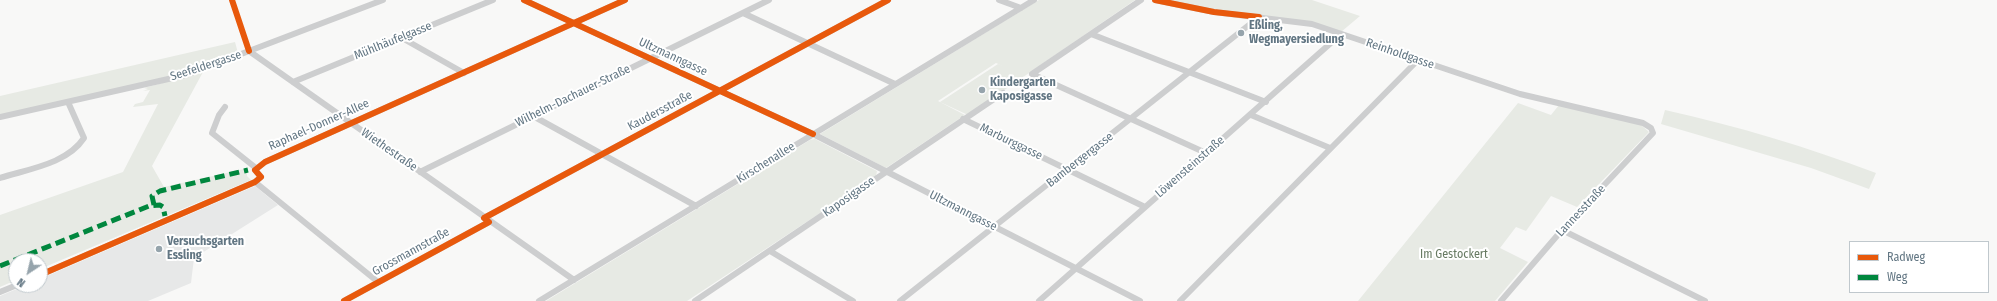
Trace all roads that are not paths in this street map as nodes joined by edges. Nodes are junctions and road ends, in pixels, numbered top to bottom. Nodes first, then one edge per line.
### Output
1 (383, 0) edge
2 (493, 0) edge
3 (524, 0) edge
4 (626, 0) edge
5 (770, 0) edge
6 (888, 0) edge
7 (998, 0) edge
8 (1034, 0) edge
9 (1141, 0) edge
10 (1155, 0) edge
11 (1021, 8) junction
12 (743, 13) junction
13 (1259, 17) junction
14 (574, 23) junction
15 (1091, 34) junction
16 (1341, 34) junction
17 (402, 38) junction
18 (809, 43) junction
19 (249, 51) junction
20 (649, 58) junction
21 (1417, 61) junction
22 (464, 73) junction
23 (1191, 73) junction
24 (293, 82) junction
25 (895, 84) junction
26 (719, 91) junction
27 (1003, 93) dead end
28 (68, 102) junction
29 (1266, 102) junction
30 (225, 107) dead end
31 (1251, 115) junction
32 (533, 116) junction
33 (0, 117) edge
34 (963, 119) junction
35 (1132, 119) junction
36 (350, 123) junction
37 (1643, 123) joint
38 (813, 134) junction
39 (1330, 148) junction
40 (1206, 153) junction
41 (602, 154) junction
42 (256, 168) junction
43 (1068, 169) junction
44 (420, 172) junction
45 (886, 172) junction
46 (0, 178) edge
47 (255, 182) junction
48 (696, 206) junction
49 (1145, 207) junction
50 (487, 220) junction
51 (994, 227) junction
52 (1562, 230) junction
53 (770, 251) junction
54 (1076, 269) junction
55 (48, 272) edge
56 (574, 280) junction
57 (378, 282) junction
58 (344, 301) edge
59 (540, 301) edge
60 (695, 301) edge
61 (854, 301) edge
62 (900, 301) edge
63 (1039, 301) edge
64 (1140, 301) edge
65 (1180, 301) edge
66 (1501, 301) edge
67 (1705, 301) edge

1 - 19 street, Seefeldergasse
2 - 17 street, Mühlhäufelgasse
3 - 14 street, Ultzmanngasse
4 - 14 street, Raphael-Donner-Allee
5 - 12 street, Wilhelm-Dachauer-Straße
6 - 18 street, Kaudersstraße
7 - 11 street
8 - 11 street, Kirschenallee
9 - 15 street
10 - 13 street, Reinholdgasse
11 - 25 street, Kirschenallee
12 - 18 street
12 - 20 street, Wilhelm-Dachauer-Straße
13 - 16 street, Reinholdgasse
13 - 23 street, Bambergergasse
14 - 20 street, Ultzmanngasse
14 - 22 street, Raphael-Donner-Allee
15 - 23 street
15 - 35 street
16 - 21 street, Reinholdgasse
16 - 29 street, Löwensteinstraße
17 - 22 street
17 - 24 street, Mühlhäufelgasse
18 - 25 street
18 - 26 street, Kaudersstraße
19 - 24 street, Wiethestraße
19 - 28 street, Seefeldergasse
20 - 26 street, Ultzmanngasse
20 - 32 street, Wilhelm-Dachauer-Straße
21 - 37 street, Reinholdgasse
21 - 39 street
22 - 36 street, Raphael-Donner-Allee
23 - 29 street
23 - 35 street, Bambergergasse
24 - 36 street, Wiethestraße
25 - 38 street, Kirschenallee
26 - 38 street, Ultzmanngasse
26 - 41 street, Kaudersstraße
27 - 34 street, Kaposigasse
28 - 33 street, Seefeldergasse
28 - 46 street
29 - 31 street, Löwensteinstraße
30 - 42 street
31 - 39 street
31 - 40 street, Löwensteinstraße
32 - 41 street
32 - 44 street, Wilhelm-Dachauer-Straße
34 - 43 street, Marburggasse
34 - 45 street, Kaposigasse
35 - 40 street
35 - 43 street, Bambergergasse
36 - 42 street, Raphael-Donner-Allee
36 - 44 street, Wiethestraße
37 - 52 street, Lannesstraße
38 - 45 street, Ultzmanngasse
38 - 48 street, Kirschenallee
39 - 65 street
40 - 49 street, Löwensteinstraße
41 - 48 street
41 - 50 street, Kaudersstraße
42 - 47 street
43 - 49 street, Marburggasse
43 - 51 street, Bambergergasse
44 - 50 street, Wiethestraße
45 - 51 street, Ultzmanngasse
45 - 53 street, Kaposigasse
47 - 55 street
47 - 57 street
48 - 56 street, Kirschenallee
49 - 54 street, Löwensteinstraße
50 - 56 street, Wiethestraße
50 - 57 street, Grossmannstraße
51 - 54 street, Ultzmanngasse
51 - 62 street, Bambergergasse
52 - 66 street, Lannesstraße
52 - 67 street
53 - 60 street, Kaposigasse
53 - 61 street
54 - 63 street, Löwensteinstraße
54 - 64 street, Ultzmanngasse
56 - 59 street, Kirschenallee
57 - 58 street, Grossmannstraße

